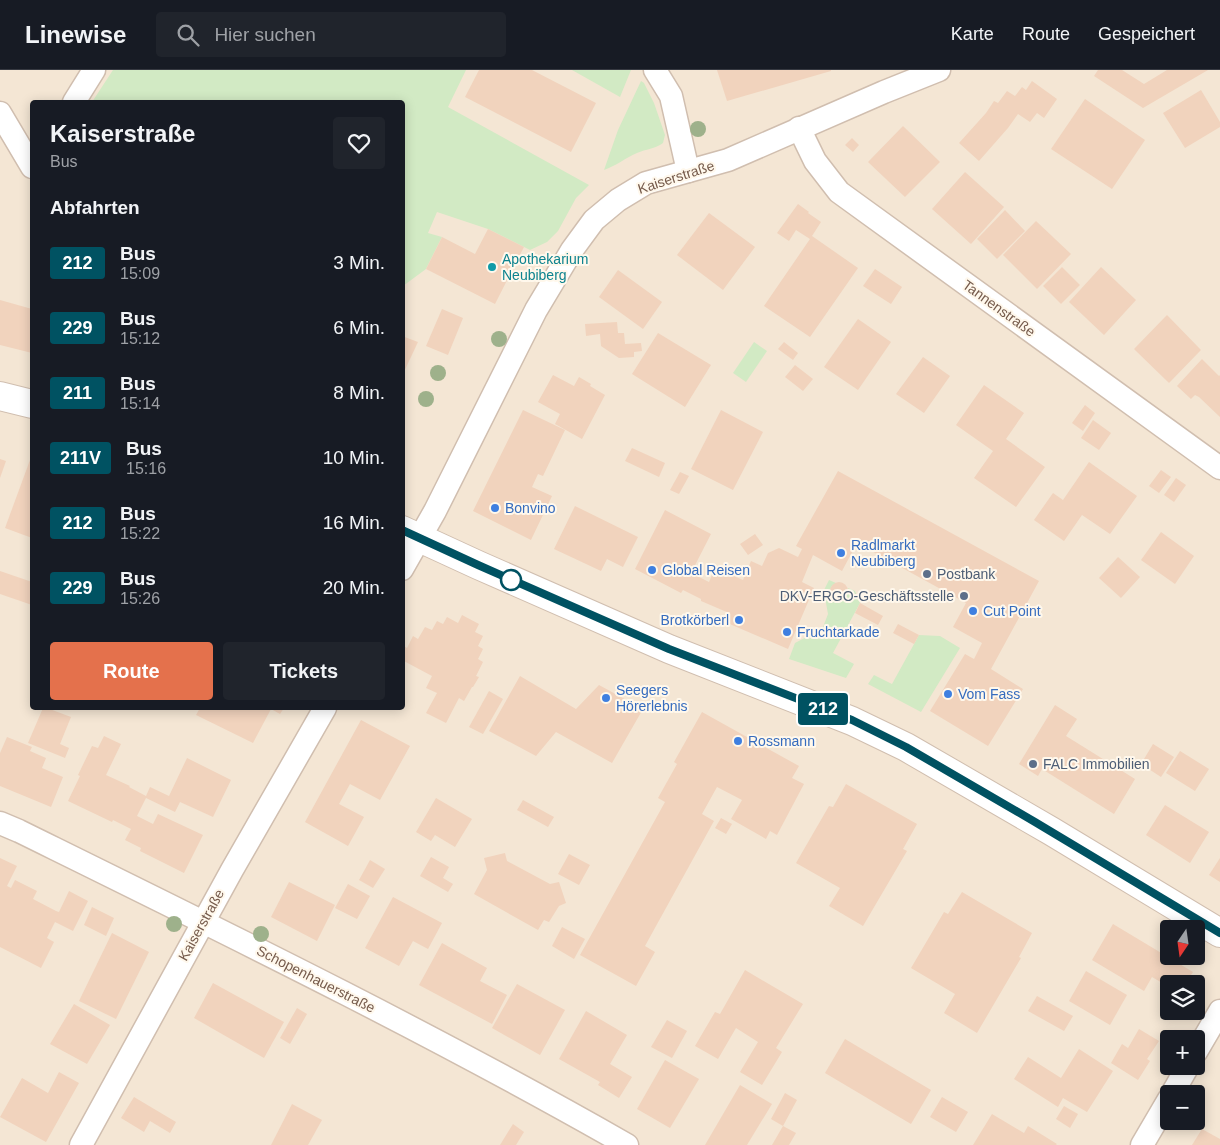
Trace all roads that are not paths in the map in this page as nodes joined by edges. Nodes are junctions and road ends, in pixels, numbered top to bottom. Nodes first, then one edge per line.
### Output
1 (94, 70) edge
2 (656, 70) edge
3 (939, 70) edge
4 (75, 100) edge
5 (0, 112) edge
6 (799, 128) junction
7 (30, 154) edge
8 (688, 172) junction
9 (0, 396) edge
10 (30, 404) edge
11 (1220, 468) edge
12 (411, 534) edge
13 (405, 557) edge
14 (324, 710) edge
15 (0, 823) edge
16 (204, 922) junction
17 (1220, 933) edge
18 (1220, 1011) edge
19 (1205, 1037) edge
20 (1160, 1114) edge
21 (82, 1145) edge
22 (627, 1145) edge
23 (1142, 1145) edge

1 - 4 street
2 - 8 street
3 - 6 street, Kaiserstraße
5 - 7 street
6 - 8 street, Kaiserstraße
6 - 11 street, Tannenstraße
8 - 12 street, Kaiserstraße
9 - 10 street
12 - 13 street, Kaiserstraße
12 - 17 street
14 - 16 street, Kaiserstraße
15 - 16 street, Schopenhauerstraße
16 - 21 street, Kaiserstraße
16 - 22 street, Schopenhauerstraße
18 - 19 street
20 - 23 street

